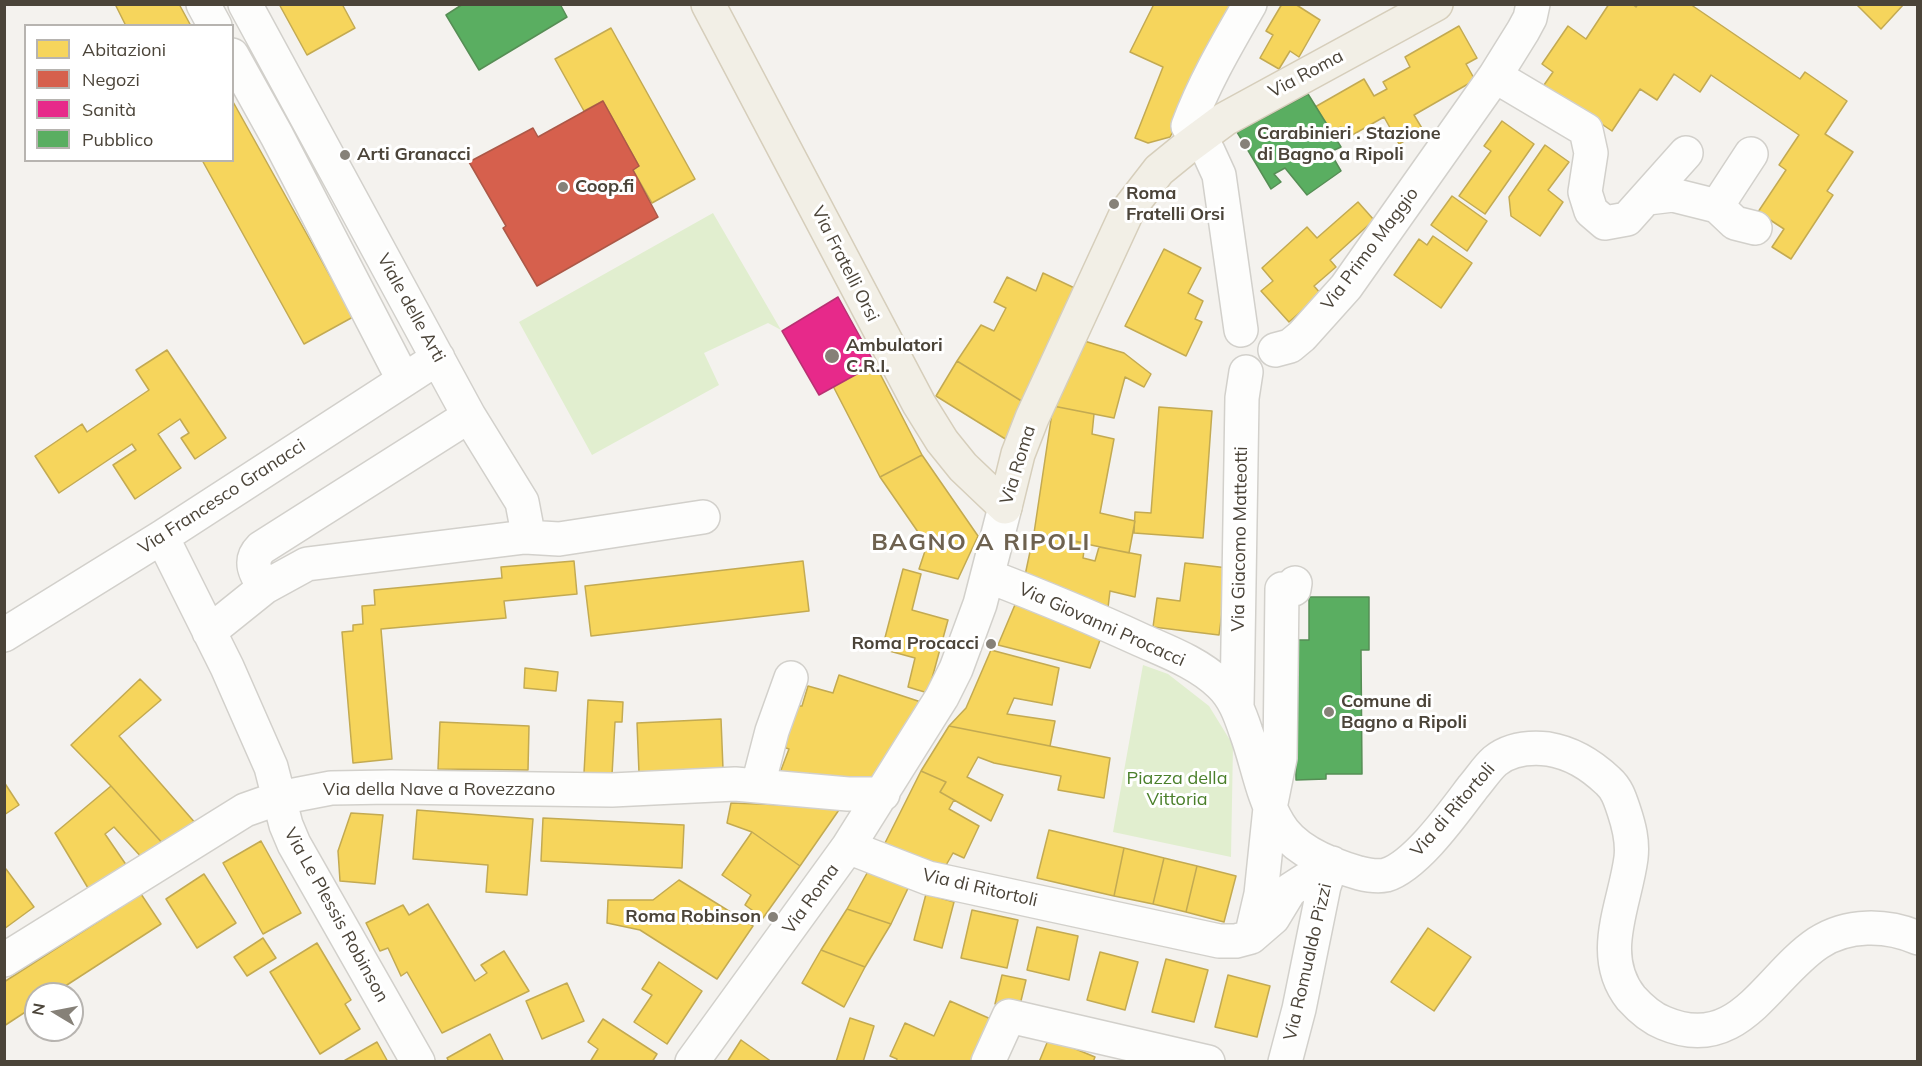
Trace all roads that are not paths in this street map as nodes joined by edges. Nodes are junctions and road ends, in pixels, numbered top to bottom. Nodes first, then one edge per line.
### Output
1 (203, 4) edge
2 (245, 4) edge
3 (708, 4) edge
4 (1250, 4) edge
5 (1436, 4) edge
6 (1533, 4) edge
7 (214, 24) edge
8 (234, 58) edge
9 (1495, 76) junction
10 (285, 82) junction
11 (257, 98) junction
12 (1197, 140) junction
13 (1686, 153) dead end
14 (1750, 154) dead end
15 (1648, 198) junction
16 (1717, 206) junction
17 (1755, 228) dead end
18 (1241, 330) junction
19 (1275, 350) junction
20 (438, 358) junction
21 (1246, 372) junction
22 (403, 379) junction
23 (469, 416) junction
24 (1005, 507) junction
25 (703, 517) dead end
26 (162, 537) junction
27 (525, 537) junction
28 (988, 576) junction
29 (1295, 583) dead end
30 (265, 587) junction
31 (209, 632) junction
32 (4, 635) edge
33 (791, 678) dead end
34 (1237, 705) junction
35 (758, 785) junction
36 (883, 794) junction
37 (279, 798) junction
38 (1270, 808) junction
39 (848, 847) junction
40 (1332, 863) junction
41 (1251, 937) junction
42 (1917, 938) edge
43 (4, 960) edge
44 (417, 1062) edge
45 (692, 1062) edge
46 (988, 1062) edge
47 (1208, 1062) edge
48 (1285, 1062) edge

1 - 7 street
2 - 10 street, Viale delle Arti
3 - 24 main road, Via Fratelli Orsi
4 - 12 street
5 - 12 main road, Via Roma
6 - 9 street, Via Primo Maggio
8 - 11 street
9 - 15 street
9 - 19 street, Via Primo Maggio
10 - 11 street
10 - 20 street, Viale delle Arti
11 - 22 street
12 - 18 street
12 - 24 main road, Via Roma
13 - 15 street
14 - 16 street
15 - 16 street
16 - 17 street
18 - 19 street
18 - 21 street
19 - 21 street
20 - 22 street, Via Francesco Granacci
20 - 23 street, Viale delle Arti
21 - 34 street, Via Giacomo Matteotti
22 - 26 street, Via Francesco Granacci
23 - 27 street, Viale delle Arti
23 - 30 street
24 - 28 street, Via Roma
25 - 27 street
26 - 31 street, Via Le Plessis Robinson
26 - 32 street, Via Francesco Granacci
27 - 30 street
28 - 34 street, Via Giovanni Procacci
28 - 36 street, Via Roma
29 - 38 street
30 - 31 street
31 - 37 street, Via Le Plessis Robinson
33 - 35 street
34 - 38 street
35 - 36 street, Via della Nave a Rovezzano
35 - 37 street, Via della Nave a Rovezzano
36 - 39 street, Via Roma
37 - 43 street, Via della Nave a Rovezzano
37 - 44 street, Via Le Plessis Robinson
38 - 40 street
38 - 41 street
39 - 41 street, Via di Ritortoli
39 - 45 street, Via Roma
40 - 41 street
40 - 42 street, Via di Ritortoli
40 - 48 street, Via Romualdo Pizzi
46 - 47 street

